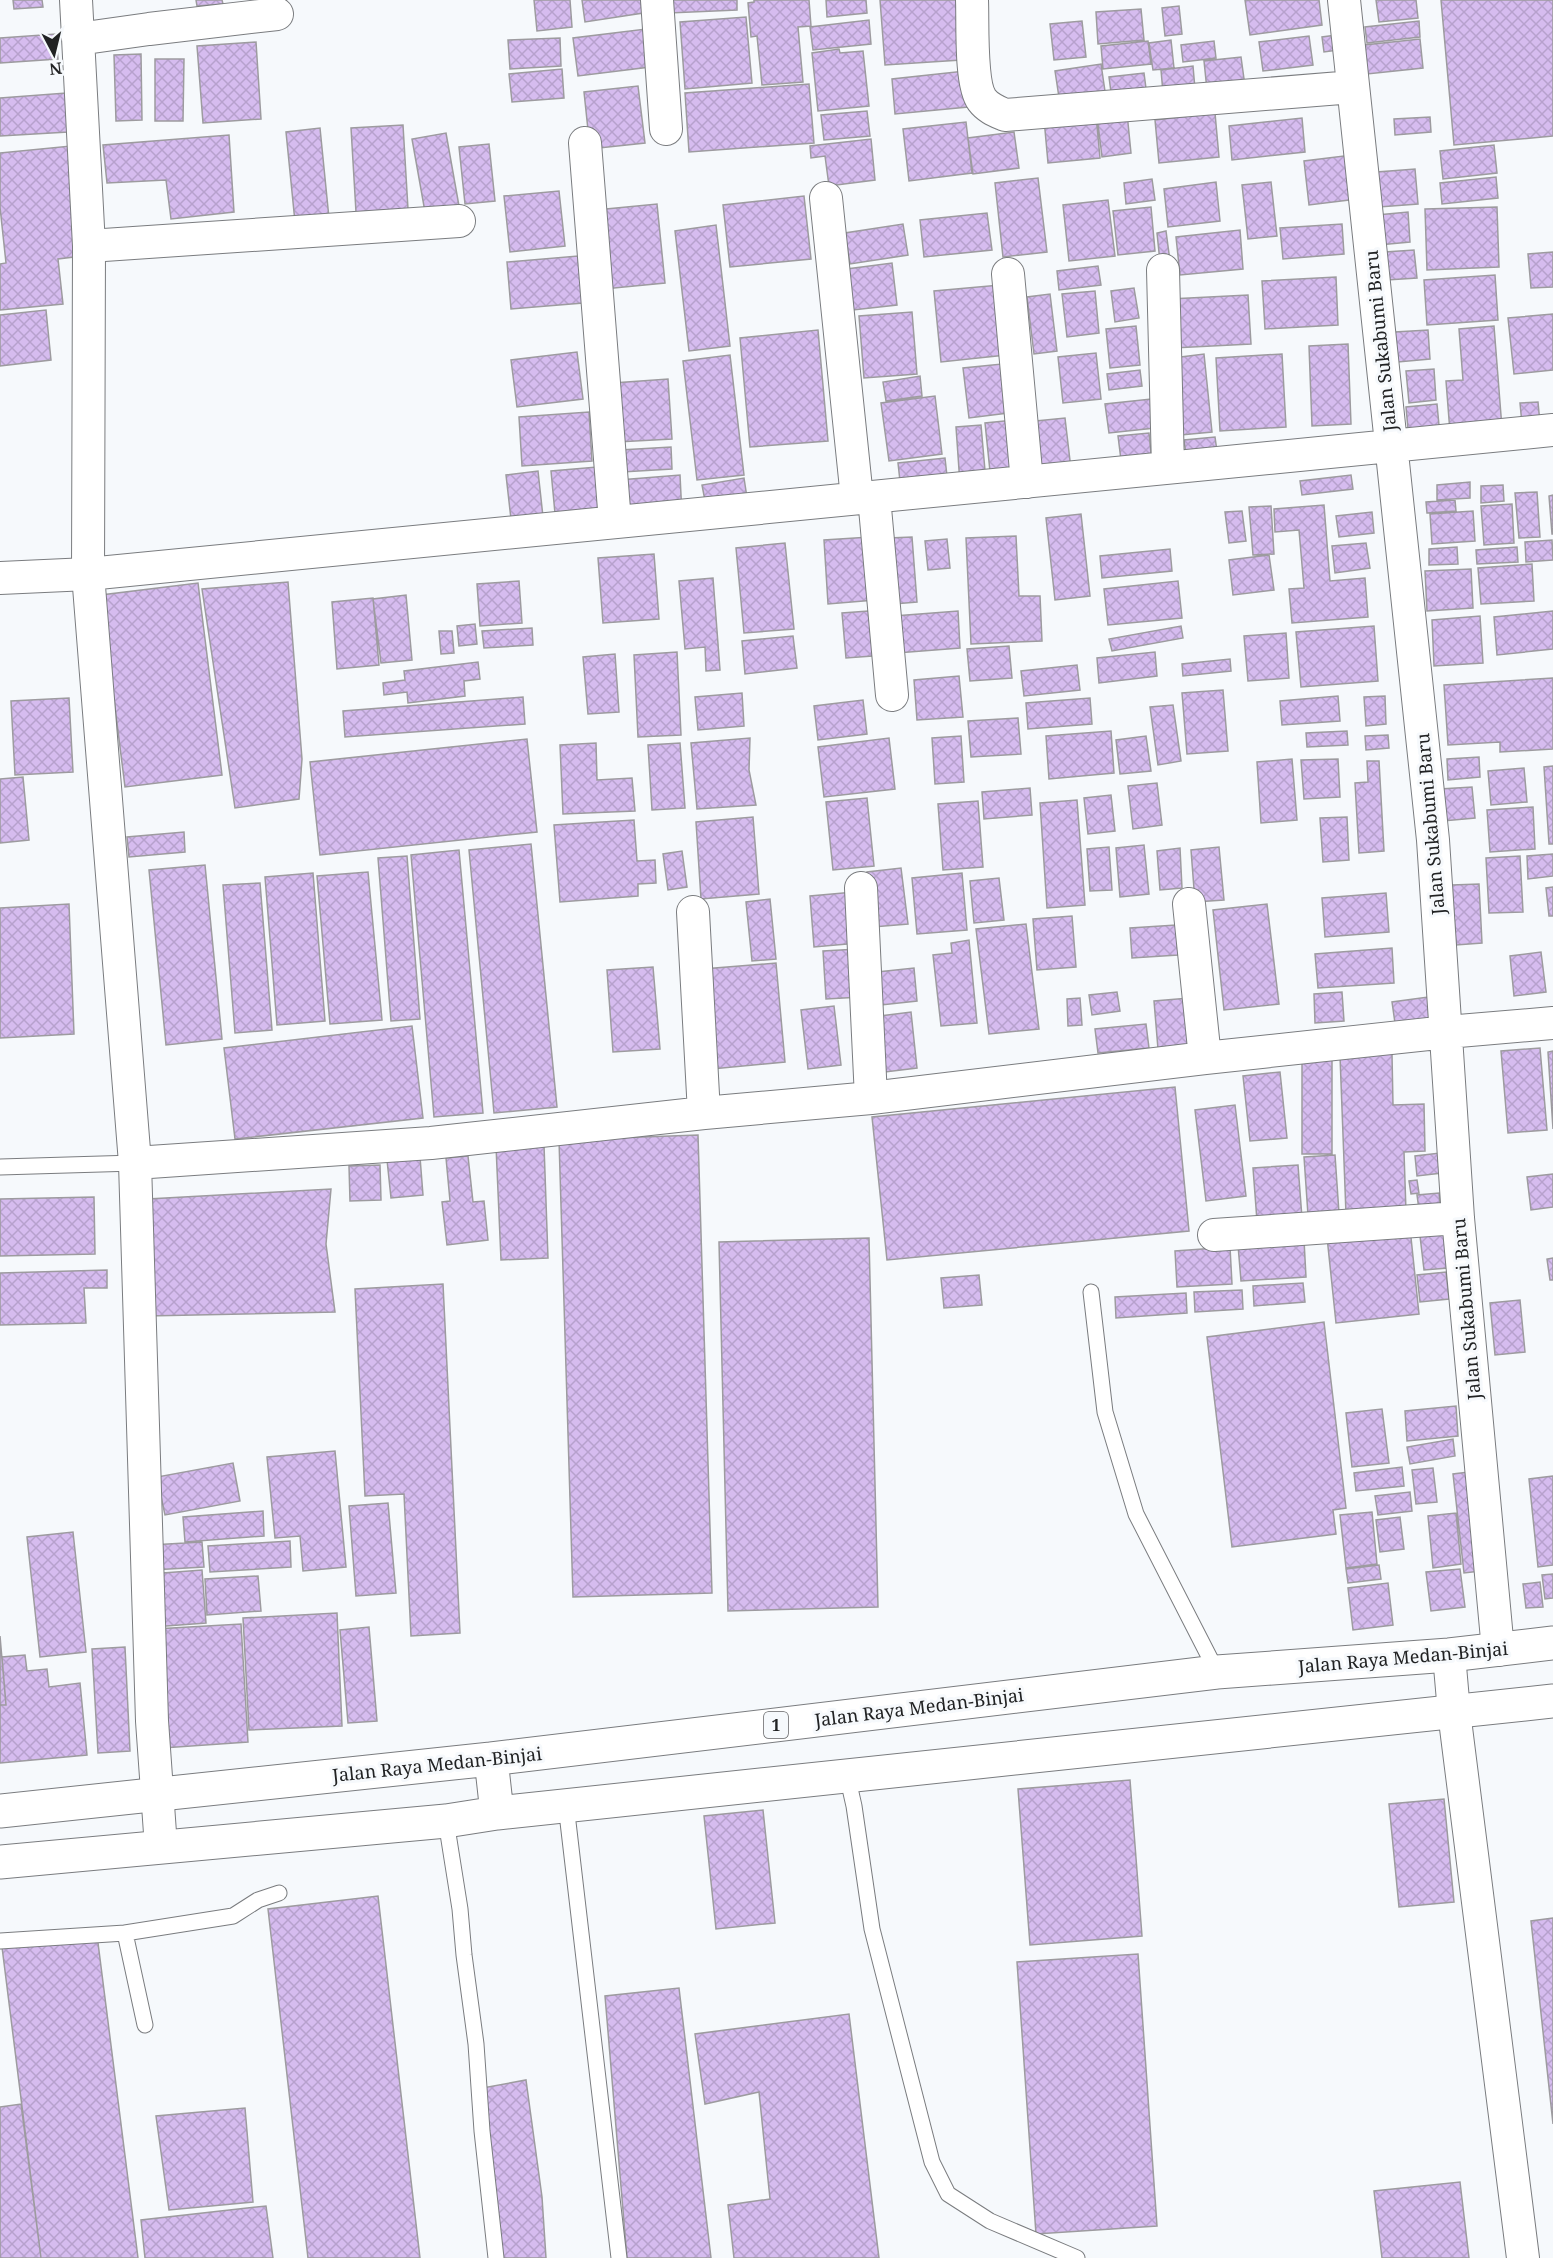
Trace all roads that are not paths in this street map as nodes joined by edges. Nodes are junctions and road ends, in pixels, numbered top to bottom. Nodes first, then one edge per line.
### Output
1 (76, 0) edge
2 (657, 0) edge
3 (972, 0) edge
4 (1344, 0) edge
5 (277, 14) dead end
6 (78, 39) junction
7 (1353, 87) junction
8 (666, 129) dead end
9 (585, 143) dead end
10 (826, 198) dead end
11 (459, 221) dead end
12 (89, 246) junction
13 (1163, 270) dead end
14 (1008, 274) dead end
15 (1553, 430) edge
16 (1390, 446) junction
17 (1168, 467) junction
18 (1027, 482) junction
19 (866, 497) junction
20 (615, 522) junction
21 (88, 574) junction
22 (0, 578) edge
23 (892, 695) dead end
24 (861, 888) dead end
25 (1189, 904) dead end
26 (693, 912) dead end
27 (1553, 1023) edge
28 (1447, 1032) junction
29 (1205, 1058) junction
30 (871, 1098) junction
31 (704, 1113) junction
32 (135, 1163) junction
33 (0, 1167) edge
34 (1458, 1218) junction
35 (1214, 1235) dead end
36 (1091, 1292) dead end
37 (1553, 1643) edge
38 (1498, 1650) junction
39 (1449, 1655) junction
40 (1217, 1672) junction
41 (1553, 1701) edge
42 (1454, 1712) junction
43 (491, 1759) junction
44 (847, 1774) junction
45 (156, 1793) junction
46 (566, 1805) junction
47 (0, 1811) edge
48 (497, 1813) junction
49 (446, 1821) junction
50 (161, 1847) junction
51 (0, 1862) edge
52 (279, 1893) dead end
53 (125, 1933) junction
54 (0, 1941) edge
55 (145, 2025) dead end
56 (496, 2258) edge
57 (619, 2258) edge
58 (1077, 2258) edge
59 (1523, 2258) edge

1 - 6 street
2 - 8 street
3 - 7 street
4 - 7 street, Jalan Sukabumi Baru
5 - 6 street
6 - 12 street
7 - 16 street, Jalan Sukabumi Baru
9 - 20 street
10 - 19 street
11 - 12 street
12 - 21 street
13 - 17 street
14 - 18 street
15 - 16 street
16 - 17 street
16 - 28 street, Jalan Sukabumi Baru
17 - 18 street
18 - 19 street
19 - 20 street
19 - 23 street
20 - 21 street
21 - 22 street
21 - 32 street
24 - 30 street
25 - 29 street
26 - 31 street
27 - 28 street
28 - 29 street
28 - 34 street, Jalan Sukabumi Baru
29 - 30 street
30 - 31 street
31 - 32 street
32 - 33 lane
32 - 45 street
34 - 35 street
34 - 38 street, Jalan Sukabumi Baru
36 - 40 lane
37 - 38 highway, Jalan Raya Medan-Binjai / 1
38 - 39 highway, Jalan Raya Medan-Binjai / 1
39 - 40 highway, Jalan Raya Medan-Binjai / 1
39 - 42 street
40 - 43 highway, Jalan Raya Medan-Binjai / 1
41 - 42 highway
42 - 44 highway
42 - 59 street
43 - 45 highway, Jalan Raya Medan-Binjai / 1
43 - 48 highway
44 - 46 highway
44 - 58 lane
45 - 47 highway, Jalan Raya Medan-Binjai / 1
45 - 50 street
46 - 48 highway
46 - 57 lane
48 - 49 highway
49 - 50 highway
49 - 56 lane
50 - 51 highway
52 - 53 lane
53 - 54 lane
53 - 55 lane

